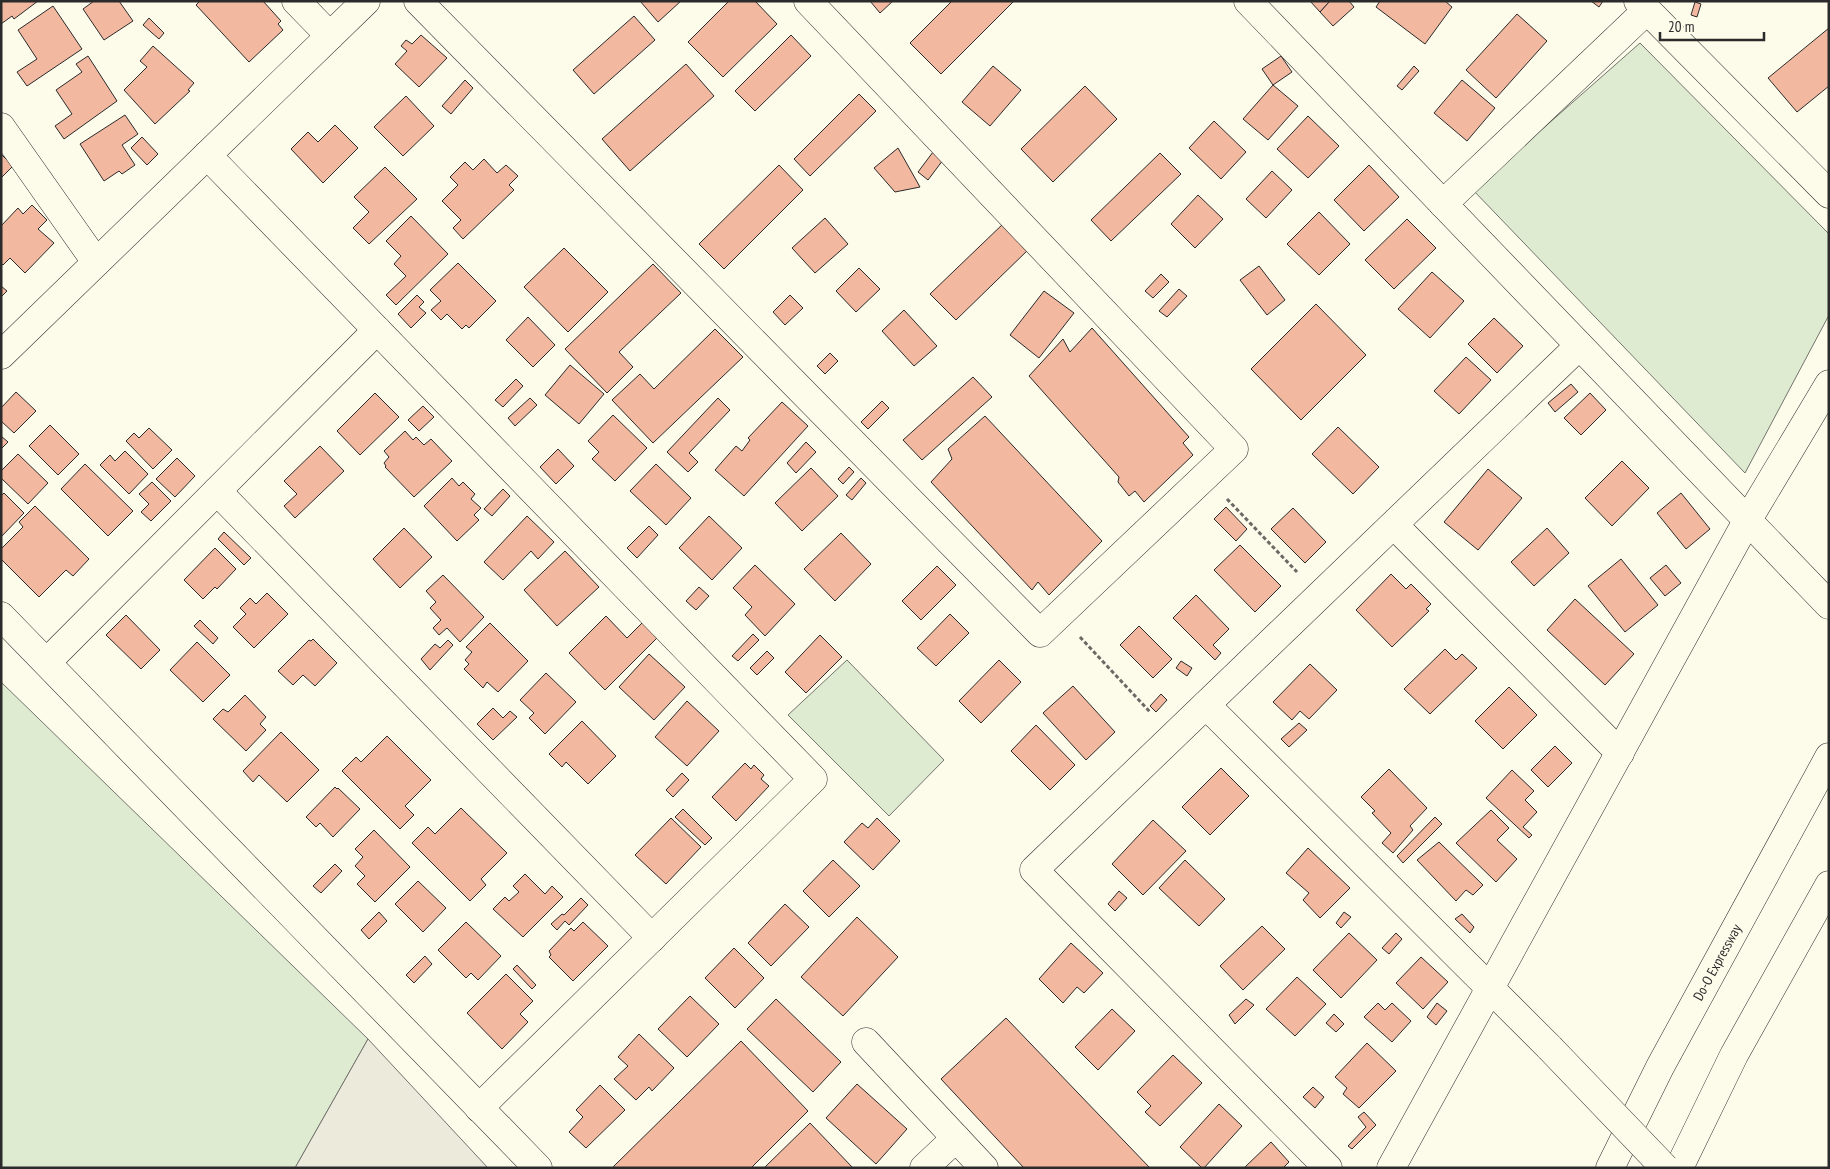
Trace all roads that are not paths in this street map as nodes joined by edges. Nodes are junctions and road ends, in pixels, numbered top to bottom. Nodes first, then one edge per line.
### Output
1 (296, 1) edge
2 (366, 1) edge
3 (418, 1) edge
4 (808, 1) edge
5 (1248, 1) edge
6 (1643, 6) edge
7 (330, 36) junction
8 (1, 127) edge
9 (207, 155) junction
10 (1829, 194) edge
11 (1443, 204) junction
12 (96, 262) junction
13 (377, 330) junction
14 (1579, 346) junction
15 (1, 354) edge
16 (1829, 384) edge
17 (217, 491) junction
18 (1747, 521) junction
19 (1394, 525) junction
20 (1829, 605) edge
21 (1, 616) edge
22 (47, 662) junction
23 (1206, 705) junction
24 (1620, 753) junction
25 (1829, 758) edge
26 (1829, 885) edge
27 (652, 938) junction
28 (1490, 988) junction
29 (866, 1042) dead end
30 (480, 1108) junction
31 (956, 1138) junction
32 (538, 1168) edge
33 (924, 1168) edge
34 (984, 1168) edge
35 (1328, 1168) edge
36 (1391, 1168) edge
37 (1610, 1168) edge
38 (1665, 1168) edge
39 (1678, 1168) edge

1 - 7 main road
2 - 7 main road
3 - 4 main road
5 - 11 main road
6 - 10 main road
6 - 11 main road
7 - 9 main road
8 - 12 main road
9 - 12 main road
9 - 13 main road
11 - 14 main road
12 - 15 main road
13 - 17 main road
13 - 27 main road
14 - 18 main road
14 - 19 main road
16 - 18 main road
17 - 22 main road
17 - 27 main road
18 - 20 main road
18 - 24 main road
19 - 23 main road
19 - 24 main road
21 - 22 main road
22 - 30 main road
23 - 28 main road
23 - 35 main road
24 - 28 main road
25 - 37 main road, Do-O Expressway
26 - 39 main road
27 - 30 main road
28 - 36 main road
28 - 38 main road, bridge
29 - 31 main road
30 - 32 main road
31 - 33 main road
31 - 34 main road

